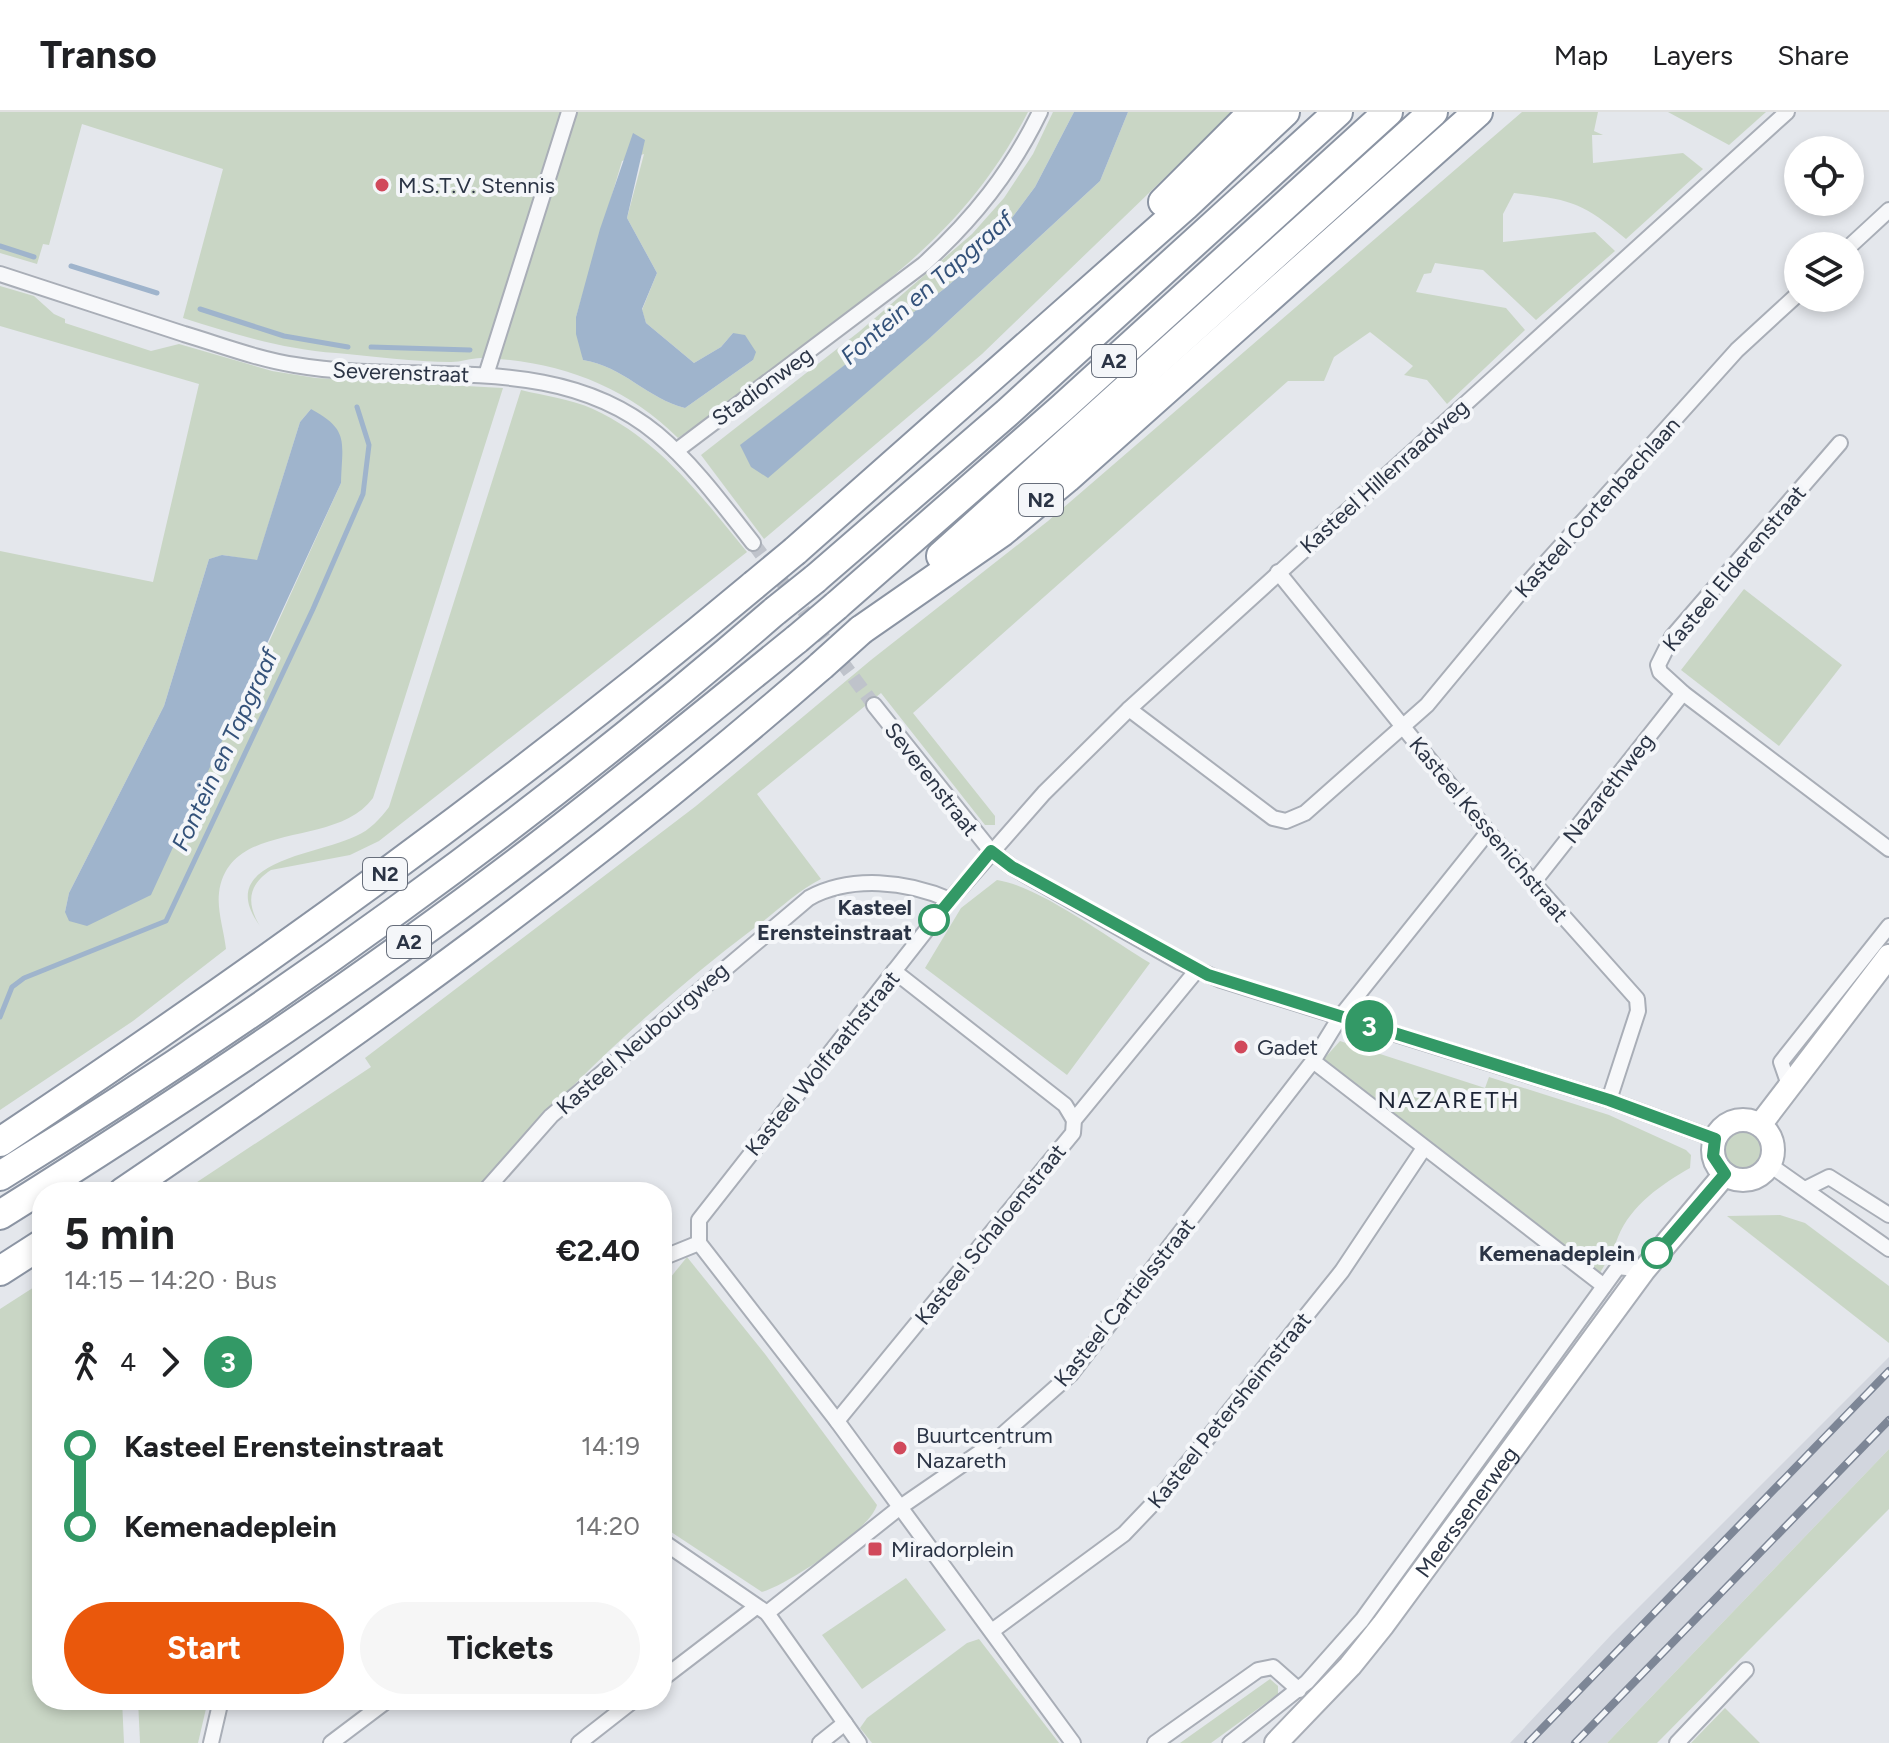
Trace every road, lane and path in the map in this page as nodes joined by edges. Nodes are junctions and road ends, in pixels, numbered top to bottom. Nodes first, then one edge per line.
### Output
1 (569, 112) edge
2 (1040, 112) edge
3 (1253, 112) edge
4 (1285, 112) edge
5 (1338, 112) edge
6 (1388, 112) edge
7 (1433, 112) edge
8 (1478, 112) edge
9 (1787, 112) edge
10 (1889, 210) edge
11 (1864, 233) edge
12 (0, 274) edge
13 (1784, 307) edge
14 (999, 373) junction
15 (486, 375) junction
16 (1840, 443) dead end
17 (676, 451) junction
18 (753, 543) tunnel mouth
19 (1278, 572) junction
20 (861, 630) junction
21 (1683, 693) junction
22 (874, 705) tunnel mouth
23 (1129, 709) junction
24 (1403, 727) junction
25 (1488, 832) junction
26 (1889, 849) edge
27 (991, 851) junction
28 (1533, 883) junction
29 (950, 900) junction
30 (1889, 926) edge
31 (1889, 956) edge
32 (1197, 970) junction
33 (894, 971) junction
34 (1340, 1017) junction
35 (1313, 1061) junction
36 (1789, 1085) junction
37 (1609, 1100) junction
38 (1074, 1120) junction
39 (1760, 1125) junction
40 (1715, 1139) junction
41 (0, 1142) edge
42 (1424, 1148) junction
43 (1770, 1165) junction
44 (1725, 1174) junction
45 (0, 1176) edge
46 (52, 1182) edge
47 (137, 1182) edge
48 (493, 1182) edge
49 (1807, 1188) junction
50 (32, 1195) edge
51 (0, 1215) edge
52 (1889, 1215) edge
53 (699, 1243) junction
54 (1889, 1249) edge
55 (32, 1250) edge
56 (672, 1254) edge
57 (1644, 1270) junction
58 (0, 1271) edge
59 (1604, 1286) junction
60 (837, 1421) junction
61 (899, 1508) junction
62 (672, 1548) edge
63 (761, 1610) junction
64 (992, 1631) junction
65 (1746, 1670) dead end
66 (672, 1672) edge
67 (1299, 1690) junction
68 (219, 1710) edge
69 (375, 1710) edge
70 (621, 1710) edge
71 (845, 1723) junction
72 (211, 1743) edge
73 (331, 1743) edge
74 (579, 1743) edge
75 (820, 1743) edge
76 (859, 1743) edge
77 (1073, 1743) edge
78 (1155, 1743) edge
79 (1230, 1743) edge
80 (1276, 1743) edge
81 (1677, 1743) edge

1 - 15 street
2 - 17 street, Stadionweg
3 - 14 highway, N2
4 - 14 highway, N2
5 - 45 highway, A2, bridge
6 - 46 highway, A2, bridge
7 - 20 highway, N2
8 - 20 highway, N2
9 - 19 street, Kasteel Hillenraadweg
10 - 11 street
12 - 15 street, Severenstraat
13 - 24 street, Kasteel Cortenbachlaan
14 - 41 highway, N2, bridge
15 - 17 street, Severenstraat
16 - 21 street, Kasteel Elderenstraat
17 - 18 street, Severenstraat
19 - 23 street, Kasteel Hillenraadweg
19 - 24 street, Kasteel Kessenichstraat
20 - 47 highway, N2, bridge
21 - 26 street
21 - 28 street, Nazarethweg
22 - 27 street, Severenstraat
23 - 24 street, Kasteel Cortenbachlaan
23 - 27 street, Kasteel Hillenraadweg
24 - 25 street, Kasteel Kessenichstraat
25 - 28 street, Kasteel Kessenichstraat
25 - 34 street
27 - 29 street, Kasteel Wolfraathstraat
27 - 32 street
28 - 37 street, Kasteel Kessenichstraat
29 - 33 street, Kasteel Wolfraathstraat
29 - 48 street, Kasteel Neubourgweg
30 - 36 street
31 - 36 street
32 - 34 street
32 - 38 street, Kasteel Schaloenstraat
33 - 38 street
33 - 53 street, Kasteel Wolfraathstraat
34 - 35 street
34 - 37 street
35 - 42 street
35 - 61 street, Kasteel Cartielsstraat
36 - 39 street
37 - 40 street
38 - 60 street, Kasteel Schaloenstraat
39 - 40 street
39 - 43 street
40 - 44 street
42 - 59 street
42 - 64 street, Kasteel Petersheimstraat
43 - 44 street
43 - 49 street
44 - 57 street, Meerssenerweg
49 - 52 street
49 - 54 street
50 - 51 highway, A2, bridge
53 - 56 street
53 - 60 street
55 - 58 highway
57 - 59 street, Meerssenerweg
57 - 80 street, Meerssenerweg
59 - 67 street, Meerssenerweg
60 - 61 street
61 - 63 street
61 - 64 street
62 - 63 street
63 - 66 street
63 - 71 street
64 - 77 street
65 - 81 street
67 - 78 street
67 - 79 street, Meerssenerweg
68 - 72 street
69 - 73 street
70 - 74 street
71 - 75 street
71 - 76 street

